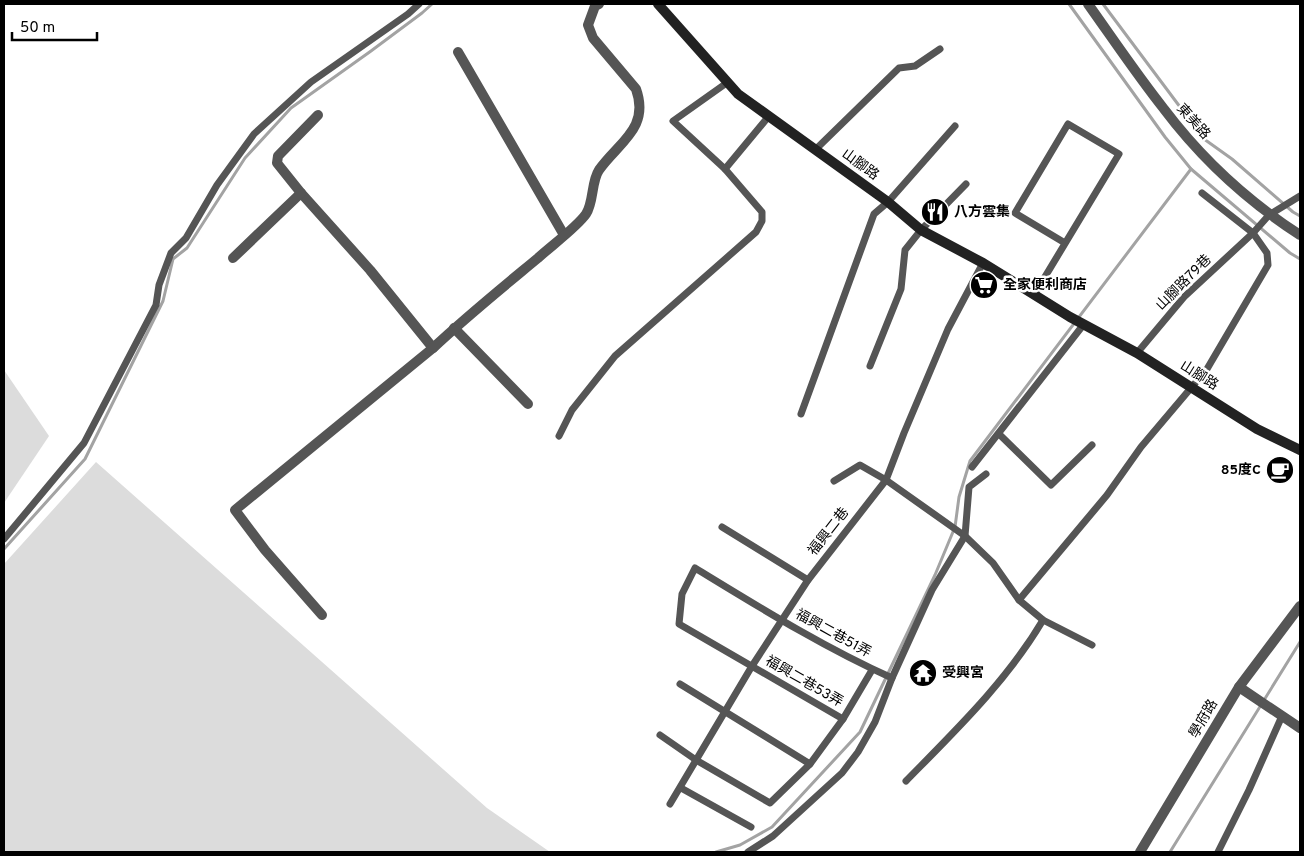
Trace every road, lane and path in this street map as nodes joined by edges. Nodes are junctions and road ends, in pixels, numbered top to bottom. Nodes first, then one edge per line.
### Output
1 (419, 4) edge
2 (599, 4) edge
3 (658, 4) edge
4 (1088, 4) edge
5 (940, 49) dead end
6 (458, 52) dead end
7 (728, 82) junction
8 (318, 115) dead end
9 (769, 116) junction
10 (955, 126) dead end
11 (815, 150) junction
12 (725, 169) junction
13 (966, 184) dead end
14 (301, 193) junction
15 (1202, 194) dead end
16 (1300, 196) edge
17 (888, 202) junction
18 (1269, 215) junction
19 (921, 230) junction
20 (1253, 233) junction
21 (564, 235) junction
22 (1300, 235) edge
23 (1065, 243) junction
24 (234, 258) dead end
25 (983, 263) junction
26 (1034, 295) junction
27 (1084, 324) junction
28 (454, 328) junction
29 (433, 348) junction
30 (1137, 353) junction
31 (870, 366) dead end
32 (1192, 388) junction
33 (528, 404) dead end
34 (801, 414) dead end
35 (999, 434) junction
36 (559, 436) dead end
37 (1092, 445) dead end
38 (1300, 450) edge
39 (972, 466) dead end
40 (986, 474) dead end
41 (886, 480) junction
42 (834, 481) dead end
43 (722, 527) dead end
44 (965, 536) junction
45 (4, 539) edge
46 (808, 580) junction
47 (682, 594) joint
48 (1019, 600) junction
49 (1300, 606) edge
50 (322, 615) dead end
51 (1043, 620) junction
52 (783, 621) junction
53 (1092, 645) dead end
54 (752, 666) junction
55 (872, 670) junction
56 (892, 678) junction
57 (680, 684) dead end
58 (1238, 687) junction
59 (725, 713) junction
60 (1282, 716) junction
61 (844, 719) junction
62 (1300, 728) edge
63 (660, 735) dead end
64 (696, 760) junction
65 (810, 764) junction
66 (906, 781) dead end
67 (681, 788) junction
68 (670, 804) dead end
69 (751, 827) dead end
70 (748, 852) edge
71 (1140, 852) edge
72 (1218, 852) edge

1 - 45 lane
2 - 21 street
3 - 7 main road, 山腳路
4 - 18 street, 東美路
5 - 11 lane
6 - 21 street
7 - 9 main road, 山腳路
7 - 12 lane
8 - 14 street
9 - 11 main road, 山腳路
9 - 12 lane
10 - 17 lane
11 - 17 main road, 山腳路
12 - 36 lane
13 - 19 lane
14 - 24 street
14 - 29 street
15 - 20 lane
16 - 18 lane
17 - 19 main road, 山腳路
17 - 34 lane
18 - 20 lane, 山腳路79巷
18 - 22 street, 東美路
19 - 25 main road, 山腳路
19 - 31 lane
20 - 30 lane, 山腳路79巷
20 - 32 lane
21 - 28 street
23 - 23 lane
23 - 26 lane
25 - 26 main road, 山腳路
25 - 41 lane, 福興二巷
26 - 27 main road, 山腳路
27 - 30 main road, 山腳路
27 - 35 lane
28 - 29 street
28 - 33 street
29 - 50 street
30 - 32 main road, 山腳路
32 - 38 main road, 山腳路
32 - 48 lane
35 - 37 lane
35 - 39 lane
40 - 44 lane
41 - 42 lane
41 - 44 lane
41 - 46 lane, 福興二巷
43 - 46 lane
44 - 48 lane
44 - 56 lane
46 - 52 lane, 福興二巷
47 - 52 lane, 福興二巷51弄
47 - 54 lane, 福興二巷53弄
48 - 51 lane
49 - 58 street, 學府路
51 - 53 lane
51 - 66 lane
52 - 54 lane, 福興二巷
52 - 55 lane, 福興二巷51弄
54 - 59 lane, 福興二巷
54 - 61 lane, 福興二巷53弄
55 - 56 lane, 福興二巷51弄
55 - 61 lane
56 - 70 lane
57 - 59 lane
58 - 60 street
58 - 71 street, 學府路
59 - 64 lane, 福興二巷
59 - 65 lane
60 - 62 street
60 - 72 lane
61 - 65 lane
63 - 64 lane
64 - 65 lane
64 - 67 lane, 福興二巷
67 - 68 lane, 福興二巷
67 - 69 lane

